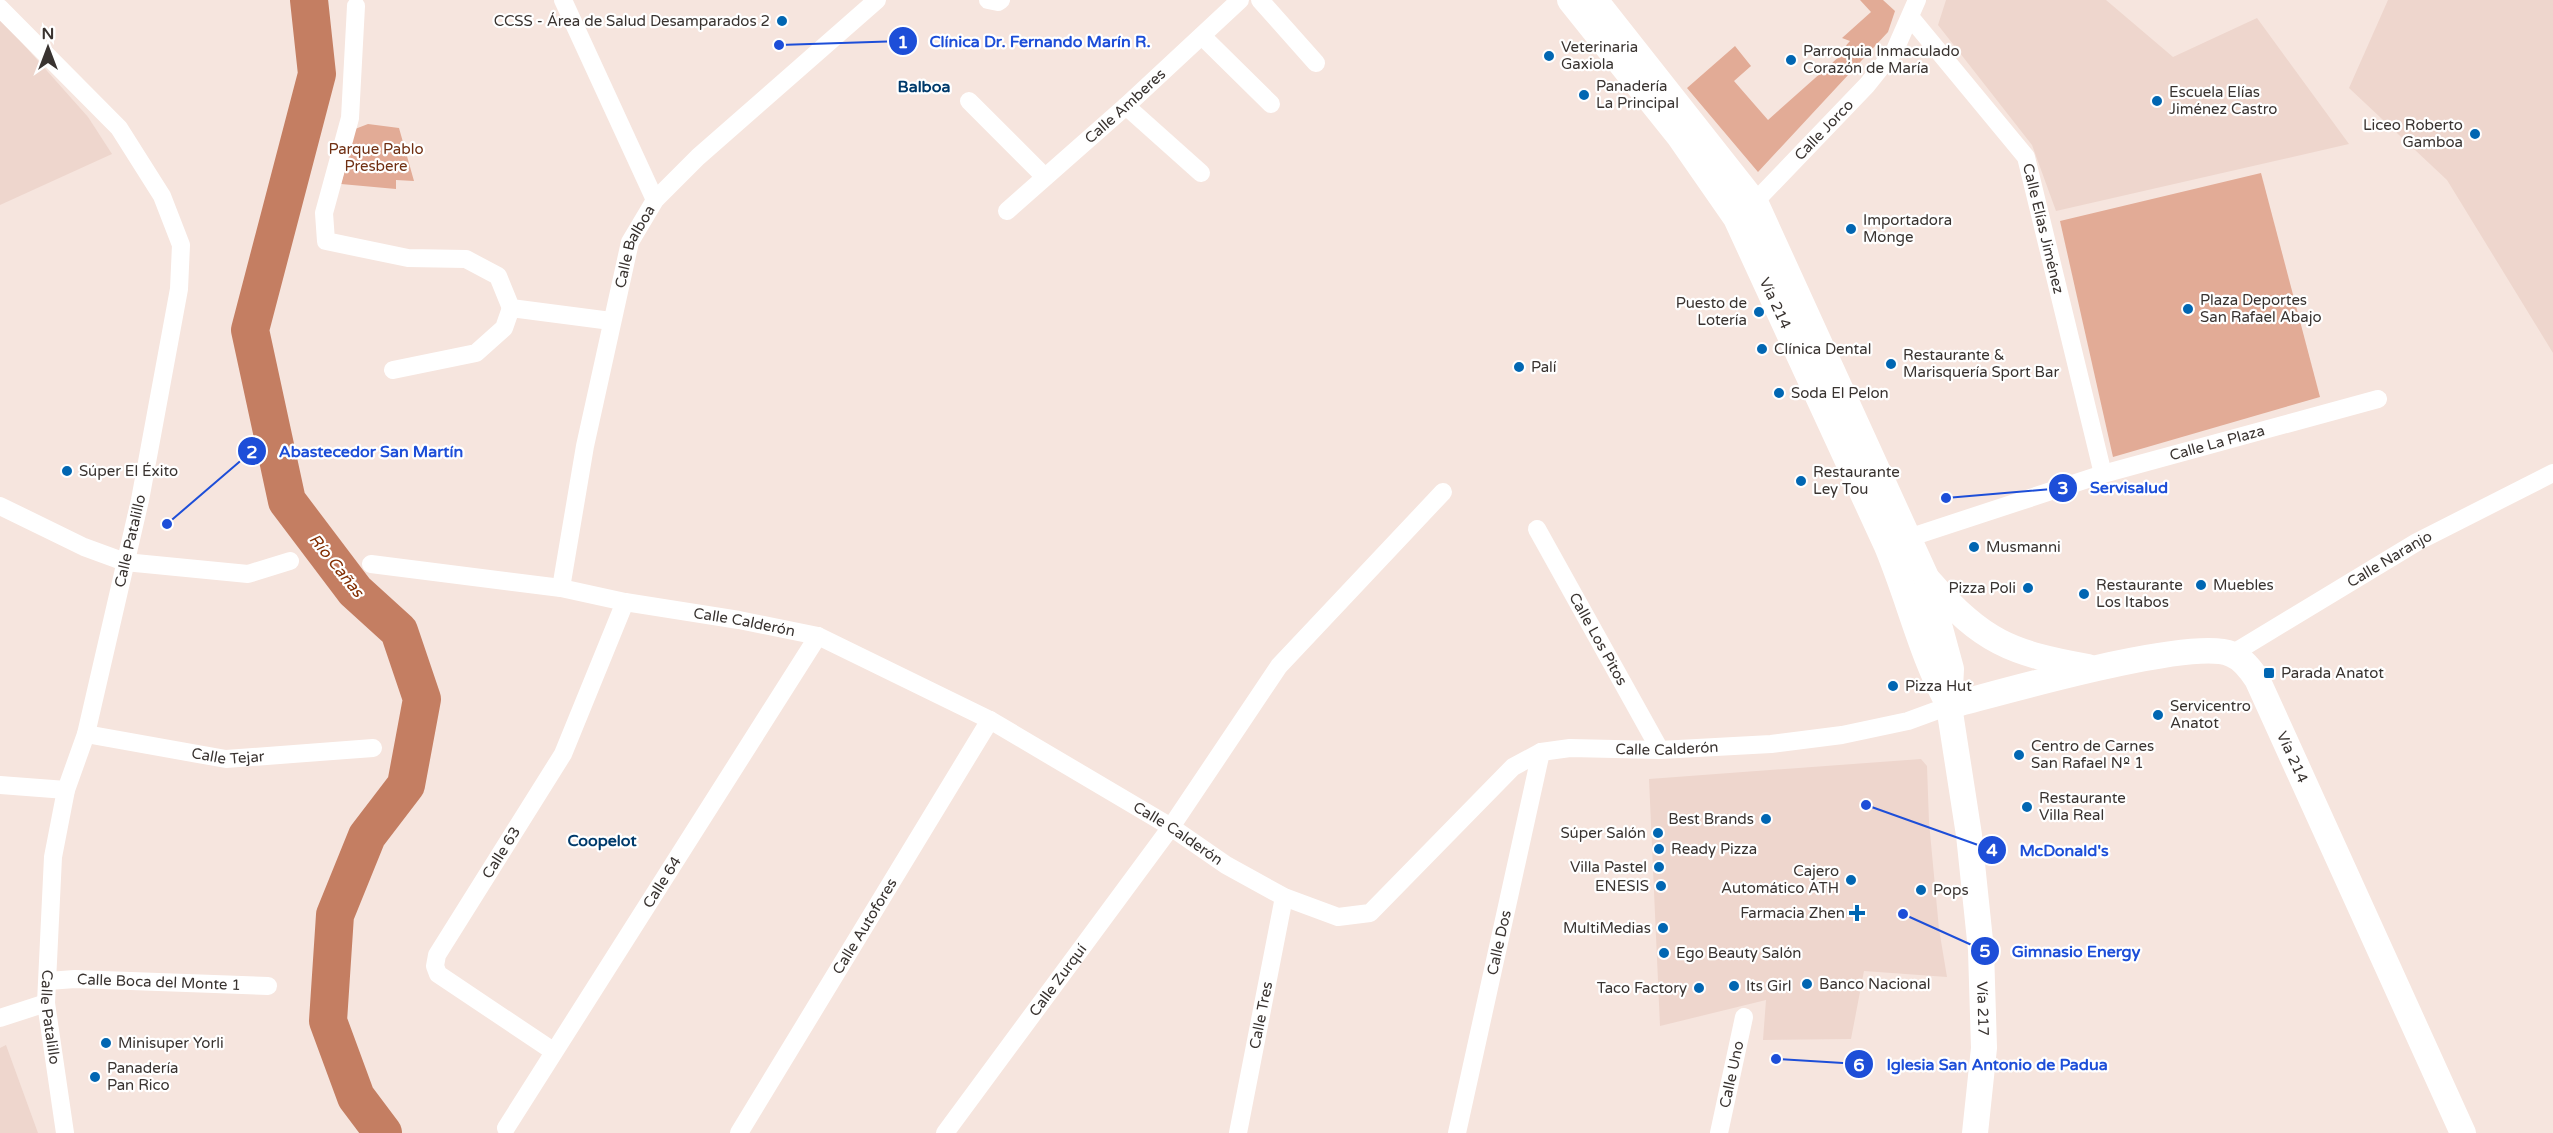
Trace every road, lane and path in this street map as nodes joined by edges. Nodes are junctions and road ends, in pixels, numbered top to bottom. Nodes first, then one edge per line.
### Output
1 (563, 0) edge
2 (877, 0) edge
3 (988, 0) edge
4 (1001, 0) edge
5 (1240, 0) edge
6 (1260, 0) edge
7 (1570, 0) edge
8 (1594, 0) edge
9 (1917, 0) edge
10 (356, 6) dead end
11 (0, 8) edge
12 (1911, 18) junction
13 (1202, 36) junction
14 (1316, 63) dead end
15 (969, 101) dead end
16 (1271, 104) dead end
17 (1126, 106) junction
18 (1201, 172) dead end
19 (1045, 177) junction
20 (655, 200) junction
21 (1007, 211) dead end
22 (1746, 211) junction
23 (511, 308) junction
24 (611, 321) junction
25 (393, 370) dead end
26 (2378, 399) dead end
27 (2553, 473) edge
28 (2103, 474) junction
29 (1443, 492) dead end
30 (0, 506) edge
31 (1537, 529) dead end
32 (1897, 541) junction
33 (290, 561) dead end
34 (124, 562) junction
35 (371, 564) dead end
36 (1926, 577) junction
37 (561, 588) junction
38 (625, 602) junction
39 (818, 636) junction
40 (2232, 654) junction
41 (2097, 669) junction
42 (1949, 706) junction
43 (990, 720) junction
44 (86, 735) junction
45 (373, 748) dead end
46 (1660, 750) junction
47 (1541, 752) junction
48 (0, 785) edge
49 (66, 790) junction
50 (1171, 827) junction
51 (1284, 897) junction
52 (48, 981) junction
53 (268, 986) dead end
54 (46, 1003) junction
55 (1744, 1017) dead end
56 (0, 1018) edge
57 (553, 1051) junction
58 (506, 1128) dead end
59 (65, 1133) edge
60 (739, 1133) edge
61 (945, 1133) edge
62 (1238, 1133) edge
63 (1457, 1133) edge
64 (1719, 1133) edge
65 (1975, 1133) edge
66 (2463, 1133) edge

1 - 20 street
2 - 20 street, Calle Balboa
3 - 4 street
5 - 13 street, Calle Amberes
6 - 14 street
7 - 22 main road, Vía 214
8 - 22 main road, Vía 214
9 - 12 street, Calle Jorco
10 - 23 street
11 - 34 street, Calle Patalillo
12 - 22 street, Calle Jorco
12 - 28 street, Calle Elías Jiménez
13 - 16 street
13 - 17 street, Calle Amberes
15 - 19 street
17 - 18 street
17 - 19 street, Calle Amberes
19 - 21 street, Calle Amberes
20 - 24 street, Calle Balboa
22 - 32 main road, Vía 214
23 - 24 street
23 - 25 street
24 - 37 street, Calle Balboa
26 - 28 street, Calle La Plaza
27 - 40 street, Calle Naranjo
28 - 32 street, Calle La Plaza
29 - 50 street, Calle Zurquí
30 - 34 street
31 - 46 street, Calle Los Pitos
32 - 36 main road, Vía 214
32 - 42 main road, Vía 214
33 - 34 street
34 - 44 street, Calle Patalillo
35 - 37 street, Calle Calderón
36 - 41 main road
36 - 42 main road, Vía 214
37 - 38 street, Calle Calderón
38 - 39 street, Calle Calderón
38 - 57 street, Calle 63
39 - 43 street, Calle Calderón
39 - 57 street, Calle 64
40 - 41 main road
40 - 66 main road, Vía 214
41 - 42 main road
42 - 46 street, Calle Calderón
42 - 65 main road, Vía 217
43 - 50 street, Calle Calderón
43 - 60 street, Calle Autofores
44 - 45 street, Calle Tejar
44 - 49 street, Calle Patalillo
46 - 47 street, Calle Calderón
47 - 51 street, Calle Calderón
47 - 63 street, Calle Dos
48 - 49 street
49 - 52 street, Calle Patalillo
50 - 51 street, Calle Calderón
50 - 61 street, Calle Zurquí
51 - 62 street, Calle Tres
52 - 53 street, Calle Boca del Monte 1
52 - 54 street, Calle Patalillo
54 - 56 street
54 - 59 street, Calle Patalillo
55 - 64 street, Calle Uno
57 - 58 street, Calle 64

